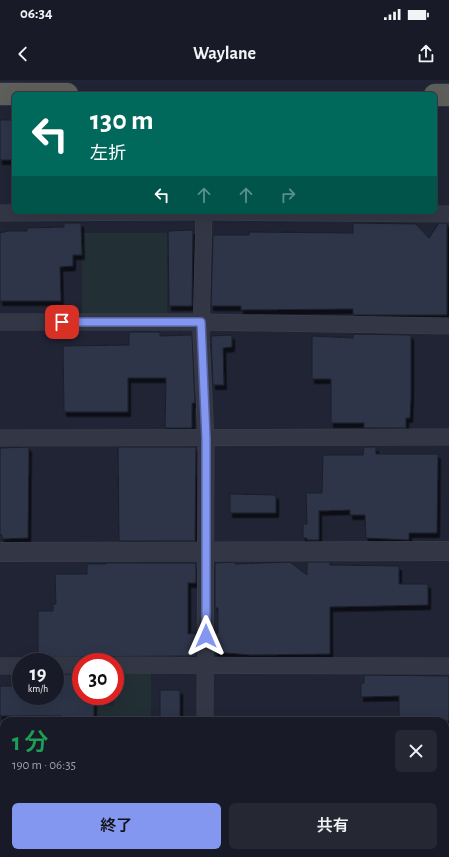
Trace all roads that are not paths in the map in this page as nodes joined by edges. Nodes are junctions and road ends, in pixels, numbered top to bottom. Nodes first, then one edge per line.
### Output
1 (0, 94) edge
2 (12, 94) edge
3 (437, 95) edge
4 (449, 95) edge
5 (0, 213) edge
6 (12, 213) edge
7 (204, 214) edge
8 (437, 214) edge
9 (449, 214) edge
10 (0, 322) edge
11 (201, 322) junction
12 (449, 326) edge
13 (449, 437) edge
14 (0, 438) edge
15 (206, 438) junction
16 (205, 551) junction
17 (449, 551) edge
18 (0, 552) edge
19 (206, 664) junction
20 (124, 665) edge
21 (0, 666) edge
22 (12, 666) edge
23 (449, 666) edge
24 (205, 717) edge

1 - 2 highway
3 - 4 highway
5 - 6 street
7 - 11 street
8 - 9 street
10 - 11 street
11 - 12 street
11 - 15 street
13 - 15 street
14 - 15 street
15 - 16 street
16 - 17 street
16 - 18 street
16 - 19 street
19 - 20 street
19 - 23 street
19 - 24 street
21 - 22 street

